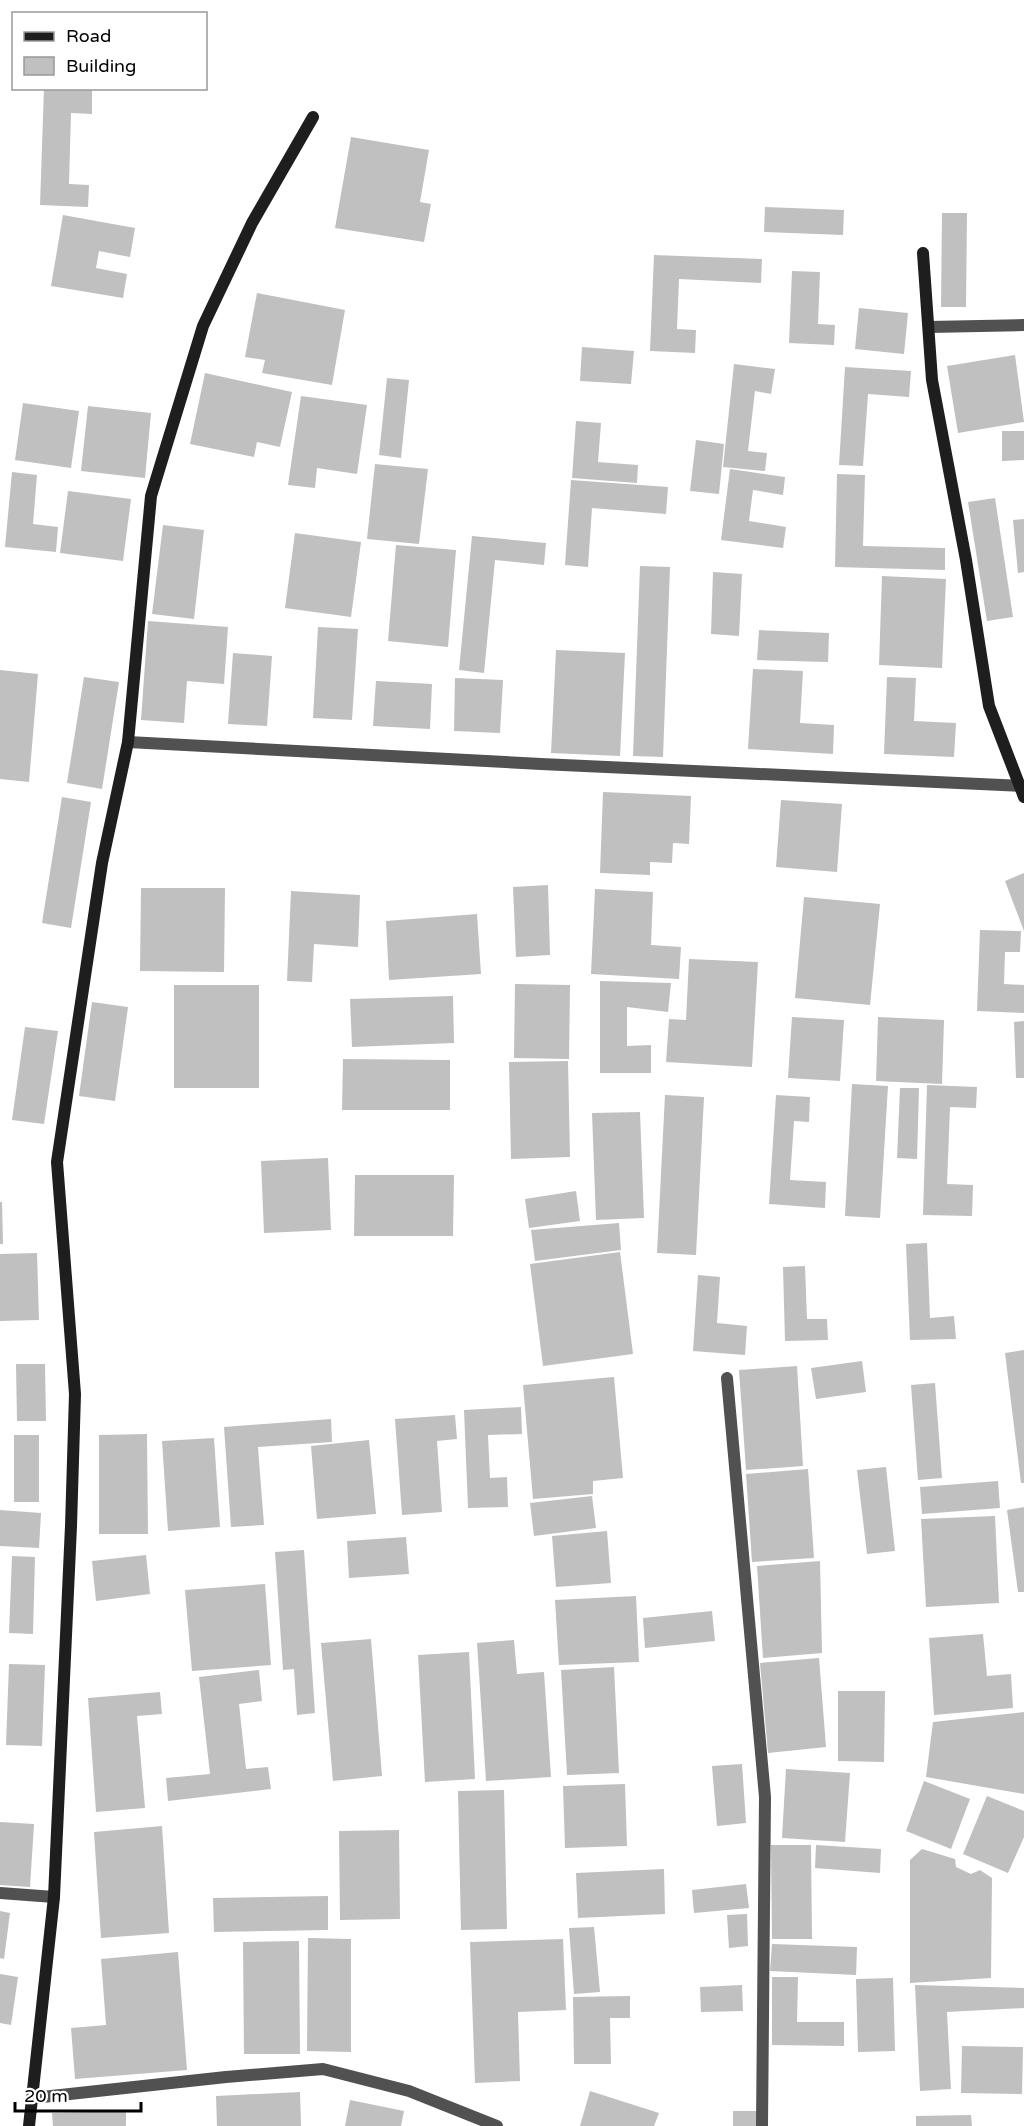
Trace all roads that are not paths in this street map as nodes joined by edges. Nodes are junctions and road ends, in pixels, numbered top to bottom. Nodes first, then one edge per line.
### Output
1 (313, 117) dead end
2 (923, 253) dead end
3 (1024, 325) edge
4 (928, 327) junction
5 (128, 742) junction
6 (1022, 790) edge
7 (727, 1378) dead end
8 (0, 1893) edge
9 (54, 1897) junction
10 (33, 2098) junction
11 (29, 2126) edge
12 (497, 2126) edge
13 (762, 2126) edge

1 - 5 street
2 - 4 street
3 - 4 street
4 - 6 street
5 - 6 street
5 - 9 street
7 - 13 street
8 - 9 street
9 - 10 street
10 - 11 street
10 - 12 street

